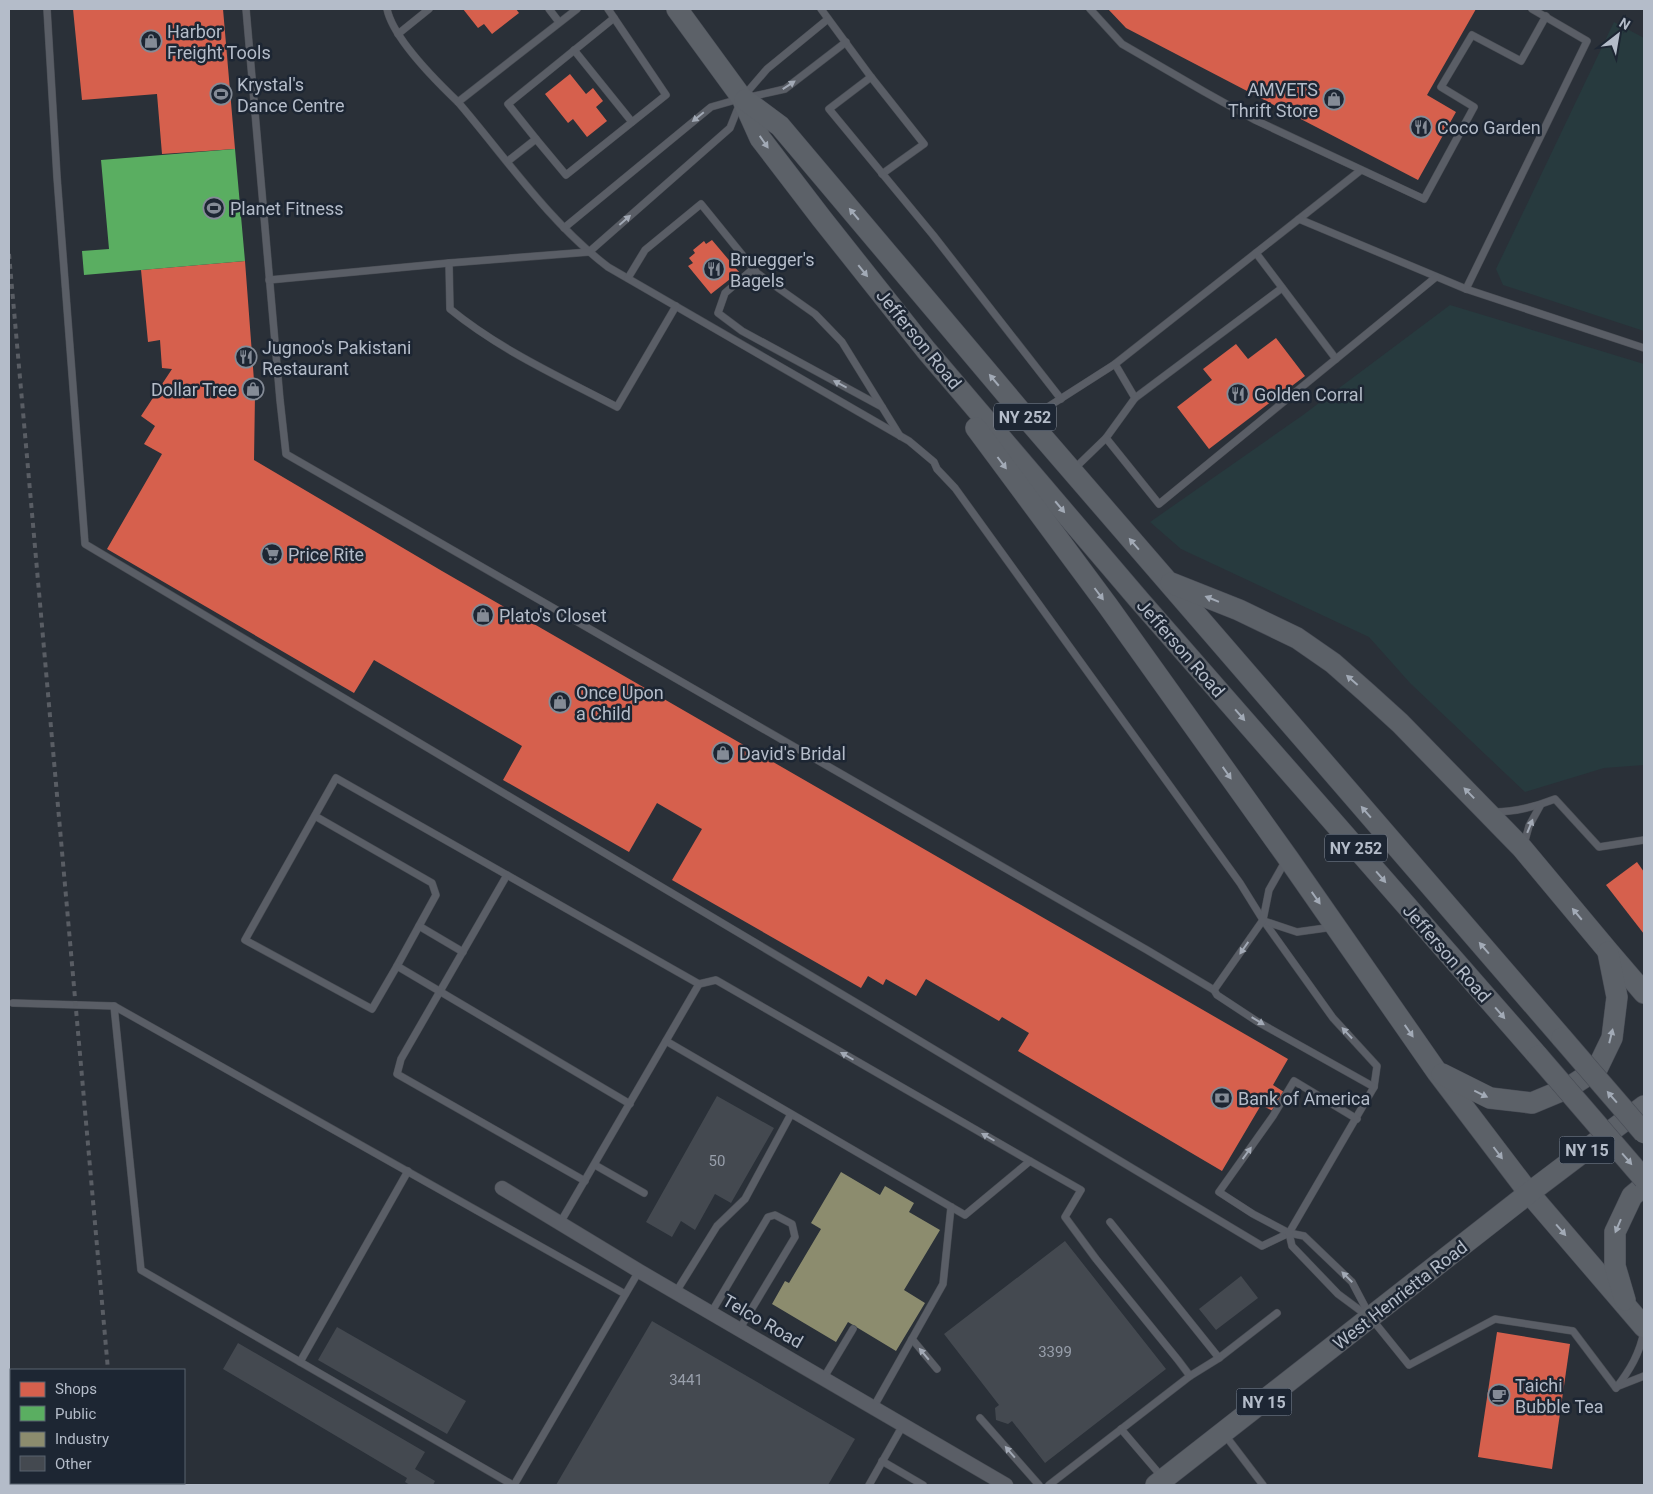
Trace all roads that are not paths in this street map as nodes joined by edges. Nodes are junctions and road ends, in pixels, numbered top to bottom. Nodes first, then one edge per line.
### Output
1 (47, 9) edge
2 (246, 9) edge
3 (387, 9) edge
4 (428, 9) edge
5 (549, 9) edge
6 (577, 9) edge
7 (608, 9) edge
8 (676, 9) edge
9 (821, 9) edge
10 (1090, 9) edge
11 (1532, 9) edge
12 (1546, 16) junction
13 (614, 18) junction
14 (828, 19) junction
15 (559, 22) junction
16 (398, 34) junction
17 (846, 42) junction
18 (574, 50) junction
19 (871, 77) junction
20 (742, 98) junction
21 (458, 102) junction
22 (632, 122) junction
23 (536, 139) junction
24 (508, 161) junction
25 (1361, 170) junction
26 (882, 174) junction
27 (1299, 220) junction
28 (564, 228) junction
29 (589, 252) junction
30 (1256, 253) junction
31 (449, 263) junction
32 (753, 269) junction
33 (1436, 276) junction
34 (628, 278) junction
35 (269, 280) junction
36 (1282, 288) junction
37 (1466, 289) junction
38 (676, 306) junction
39 (1644, 348) edge
40 (926, 350) junction
41 (1336, 359) junction
42 (1115, 364) junction
43 (1135, 398) junction
44 (1061, 399) junction
45 (883, 407) junction
46 (1028, 420) junction
47 (901, 436) junction
48 (1106, 438) junction
49 (1072, 470) junction
50 (1166, 581) junction
51 (1540, 806) junction
52 (1487, 812) junction
53 (315, 816) junction
54 (1644, 840) edge
55 (1522, 848) junction
56 (1288, 858) junction
57 (507, 875) junction
58 (1263, 920) junction
59 (419, 926) junction
60 (1336, 927) junction
61 (1608, 951) junction
62 (463, 952) junction
63 (396, 966) junction
64 (699, 984) junction
65 (440, 991) junction
66 (1215, 992) junction
67 (1644, 993) edge
68 (13, 1003) dead end
69 (114, 1006) junction
70 (666, 1042) junction
71 (1437, 1072) junction
72 (1374, 1088) junction
73 (630, 1104) junction
74 (1644, 1106) edge
75 (791, 1114) junction
76 (1357, 1119) junction
77 (1644, 1134) edge
78 (1030, 1161) junction
79 (594, 1164) junction
80 (408, 1171) junction
81 (1644, 1179) edge
82 (585, 1180) junction
83 (1644, 1186) edge
84 (502, 1188) dead end
85 (644, 1193) dead end
86 (1530, 1193) junction
87 (951, 1207) junction
88 (1110, 1222) dead end
89 (560, 1223) junction
90 (1289, 1233) junction
91 (639, 1271) junction
92 (676, 1292) junction
93 (625, 1294) junction
94 (1627, 1306) junction
95 (710, 1313) junction
96 (1277, 1313) dead end
97 (1371, 1318) junction
98 (1644, 1327) edge
99 (852, 1329) dead end
100 (740, 1330) junction
101 (1644, 1331) edge
102 (912, 1340) junction
103 (1219, 1358) junction
104 (300, 1362) junction
105 (937, 1369) dead end
106 (1190, 1376) junction
107 (1644, 1376) edge
108 (823, 1379) junction
109 (1616, 1388) junction
110 (873, 1408) junction
111 (980, 1418) dead end
112 (903, 1425) junction
113 (1121, 1429) junction
114 (1224, 1433) junction
115 (882, 1461) junction
116 (1160, 1482) edge
117 (514, 1485) edge
118 (869, 1485) edge
119 (923, 1485) edge
120 (1006, 1485) edge
121 (1039, 1485) edge
122 (1049, 1485) edge
123 (1264, 1485) edge

1 - 90 lane
2 - 35 lane
3 - 16 lane
4 - 16 lane
5 - 15 lane
6 - 15 lane
7 - 13 lane
8 - 20 main road, Jefferson Road / NY 252
9 - 14 lane
10 - 25 lane
11 - 12 lane
12 - 25 lane
12 - 37 lane
13 - 18 lane
13 - 22 lane
14 - 17 lane
14 - 20 lane
15 - 21 lane
16 - 21 lane
17 - 19 lane
20 -> 17 lane
18 - 22 lane
18 - 23 lane
19 - 26 lane
19 - 26 lane
20 -> 28 lane
29 -> 20 lane
20 -> 40 main road, Jefferson Road / NY 252
46 -> 20 main road, Jefferson Road / NY 252
21 - 24 lane
22 - 23 lane
23 - 24 lane
24 - 28 lane
25 - 27 lane
26 - 44 lane
27 - 30 lane
27 - 33 lane
28 - 29 lane
29 - 31 lane
29 - 34 lane
30 - 36 lane
30 - 42 lane
31 - 35 lane
31 - 38 lane
32 - 34 lane
32 - 45 lane
45 -> 32 lane
33 - 37 lane
33 - 41 lane
34 - 38 lane
35 - 66 lane
36 - 41 lane
36 - 43 lane
37 - 39 lane
38 - 47 lane
40 -> 56 main road
40 -> 81 main road, Jefferson Road / NY 252, bridge
41 - 48 lane
42 - 43 lane
42 - 44 lane
43 - 48 lane
44 - 46 lane
45 - 47 lane
46 - 49 main road, Jefferson Road / NY 252
47 - 58 lane
48 - 49 lane
50 -> 49 main road, Jefferson Road / NY 252
52 -> 50 main road
77 -> 50 main road, Jefferson Road / NY 252, bridge
51 - 52 lane
51 - 54 lane
55 -> 51 lane
52 - 55 main road
53 - 57 lane
53 - 59 lane
53 - 63 lane
61 -> 55 main road
56 - 58 lane
56 -> 60 main road
57 - 62 lane
57 - 64 lane
58 - 60 lane
58 -> 66 lane
72 -> 58 lane
59 - 62 lane
59 - 63 lane
60 -> 71 main road
61 - 67 main road
71 -> 61 main road
62 - 65 lane
63 - 65 lane
64 - 70 lane
78 -> 64 lane
65 - 73 lane
65 - 82 lane
66 -> 72 lane
68 - 69 lane
69 - 80 lane
69 - 104 lane
70 - 73 lane
70 - 75 lane
71 -> 86 main road
72 - 76 lane
73 - 79 lane
74 - 86 main road, West Henrietta Road / NY 15
75 - 87 lane
75 - 92 lane
76 - 90 lane
90 -> 76 lane
78 - 87 lane
78 - 106 lane
79 - 82 lane
79 - 85 lane
80 - 93 lane
80 - 104 lane
82 - 89 lane
83 -> 94 main road
84 - 89 street, Telco Road
86 -> 94 main road
86 - 97 main road, West Henrietta Road / NY 15
87 - 102 lane
88 - 103 lane
89 - 91 street, Telco Road
90 - 97 lane
97 -> 90 lane
91 - 92 street, Telco Road
91 - 93 lane
92 - 95 street, Telco Road
93 - 117 lane
94 - 98 main road
95 - 100 street, Telco Road
95 - 100 lane
96 - 103 lane
97 - 109 lane
97 - 114 main road, West Henrietta Road / NY 15
99 - 108 lane
100 - 108 street, Telco Road
101 - 109 lane
105 -> 102 lane
102 - 110 lane
103 - 106 lane
104 - 117 lane
106 - 113 lane
107 - 109 lane
108 - 110 street, Telco Road
110 - 112 street, Telco Road
121 -> 111 lane
112 - 115 lane
112 - 120 street, Telco Road
113 - 116 lane
113 - 122 lane
114 - 116 main road, West Henrietta Road / NY 15
114 - 123 lane
115 - 118 lane
115 - 119 lane

